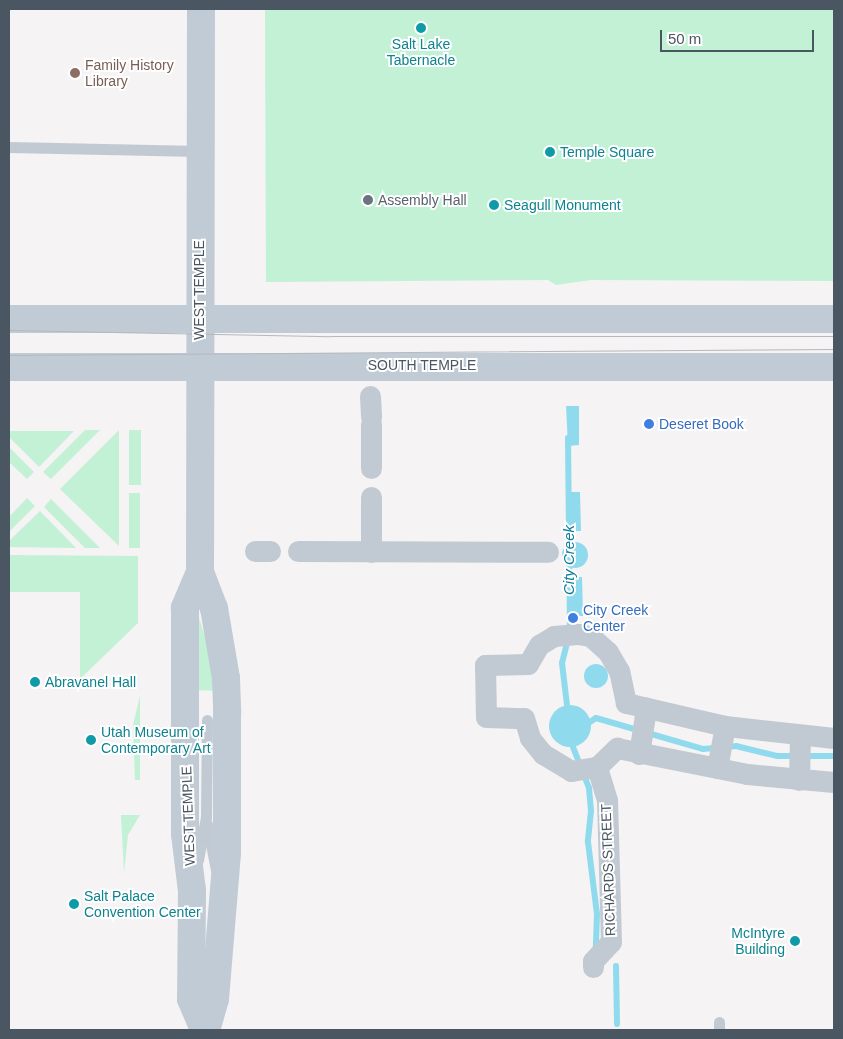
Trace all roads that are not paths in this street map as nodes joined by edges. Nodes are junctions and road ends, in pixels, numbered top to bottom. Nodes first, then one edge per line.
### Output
1 (201, 9) edge
2 (9, 147) edge
3 (200, 151) junction
4 (199, 318) junction
5 (9, 319) edge
6 (834, 319) edge
7 (199, 367) junction
8 (834, 367) edge
9 (9, 368) edge
10 (371, 412) dead end
11 (298, 551) dead end
12 (371, 552) junction
13 (548, 552) dead end
14 (200, 572) junction
15 (641, 711) junction
16 (207, 720) dead end
17 (725, 726) junction
18 (800, 738) junction
19 (834, 738) edge
20 (834, 743) edge
21 (633, 748) junction
22 (597, 767) junction
23 (717, 768) junction
24 (834, 776) edge
25 (800, 780) junction
26 (834, 782) edge
27 (206, 817) junction
28 (192, 891) junction
29 (222, 903) junction
30 (593, 966) dead end
31 (205, 1030) edge

1 - 3 street, WEST TEMPLE
2 - 3 lane
3 - 4 street, WEST TEMPLE
4 - 5 street
4 - 6 street
4 - 7 street, WEST TEMPLE
7 - 8 street, SOUTH TEMPLE
7 - 9 street, SOUTH TEMPLE
7 - 14 street, WEST TEMPLE
10 - 12 street
11 - 12 street
12 - 13 street
14 - 28 street, WEST TEMPLE
14 - 29 street, WEST TEMPLE
15 - 17 street
15 - 20 street
15 - 21 street, bridge
15 - 22 street
16 - 27 lane
17 - 18 street
17 - 23 street, bridge
18 - 19 street
18 - 25 street, bridge
21 - 22 street
21 - 23 street
21 - 24 street
22 - 30 street, RICHARDS STREET
23 - 25 street
25 - 26 street
27 - 28 lane
27 - 29 lane
28 - 31 street, WEST TEMPLE
29 - 31 street, WEST TEMPLE

